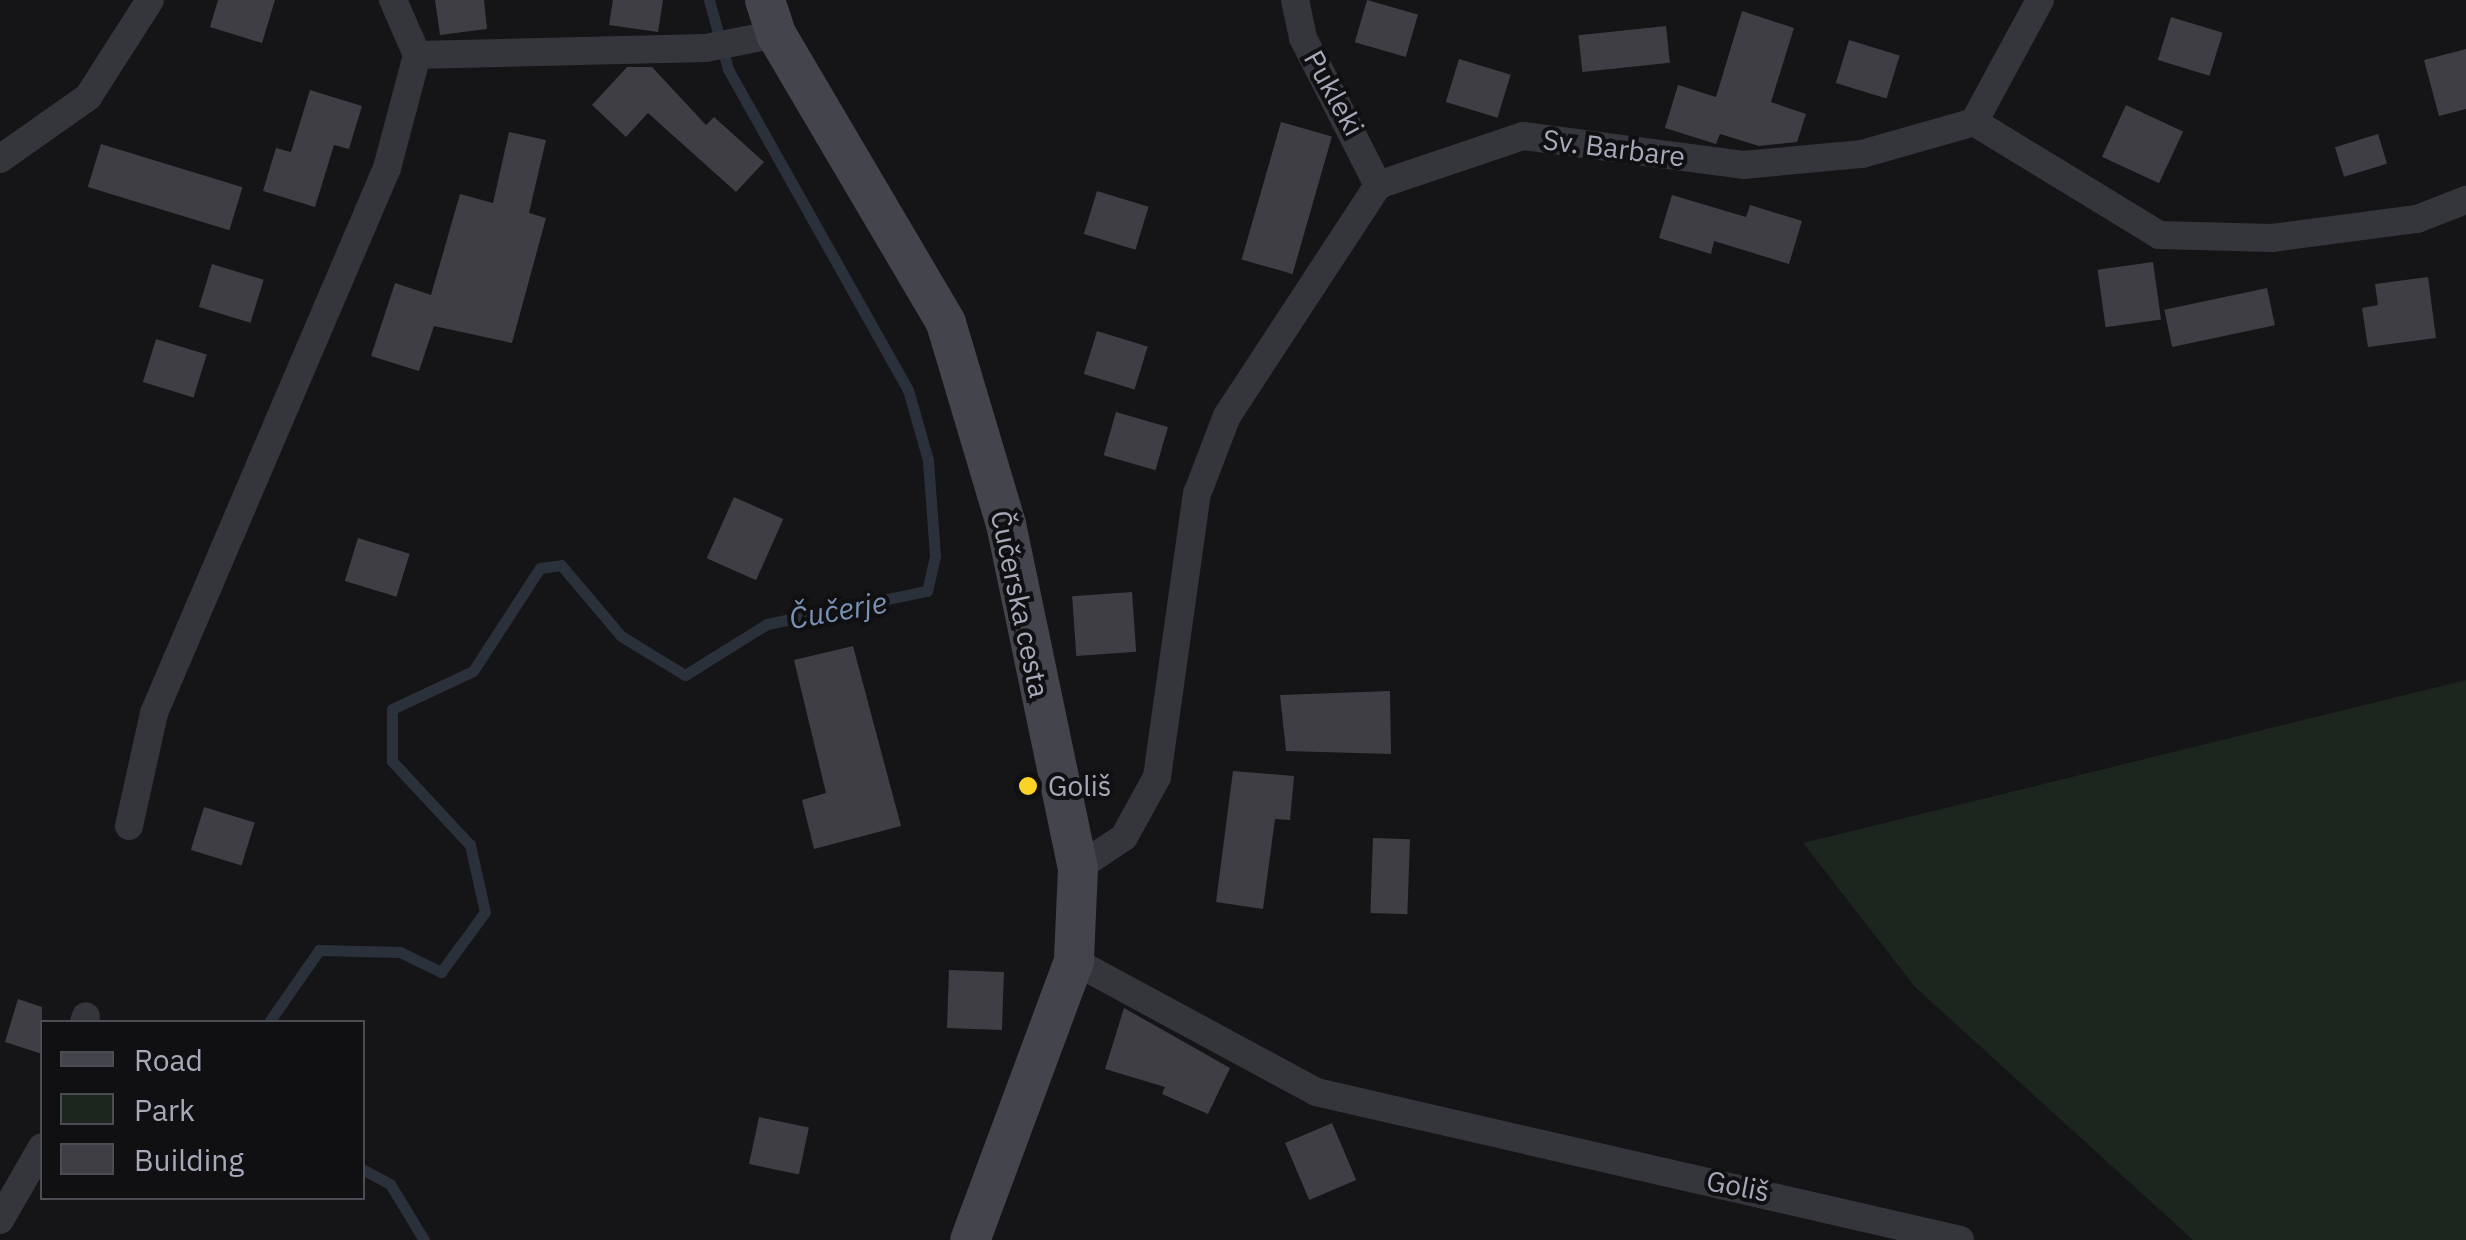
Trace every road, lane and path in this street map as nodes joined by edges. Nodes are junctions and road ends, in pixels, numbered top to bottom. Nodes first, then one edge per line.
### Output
1 (150, 0) edge
2 (393, 0) edge
3 (1296, 0) edge
4 (2040, 0) edge
5 (762, 24) edge
6 (417, 56) junction
7 (1974, 122) junction
8 (0, 159) edge
9 (1378, 184) junction
10 (2466, 200) edge
11 (129, 826) dead end
12 (1078, 868) junction
13 (1074, 961) junction
14 (40, 1151) edge
15 (0, 1220) edge
16 (970, 1240) edge
17 (1960, 1240) edge

1 - 8 street
2 - 6 street
3 - 9 street, Pukleki
4 - 7 street
5 - 6 street
5 - 12 street, Čučerska cesta
6 - 11 street
7 - 9 street, Sv. Barbare
7 - 10 street
9 - 12 street
12 - 13 street, Čučerska cesta
13 - 16 street, Čučerska cesta
13 - 17 street, Goliš
14 - 15 street

